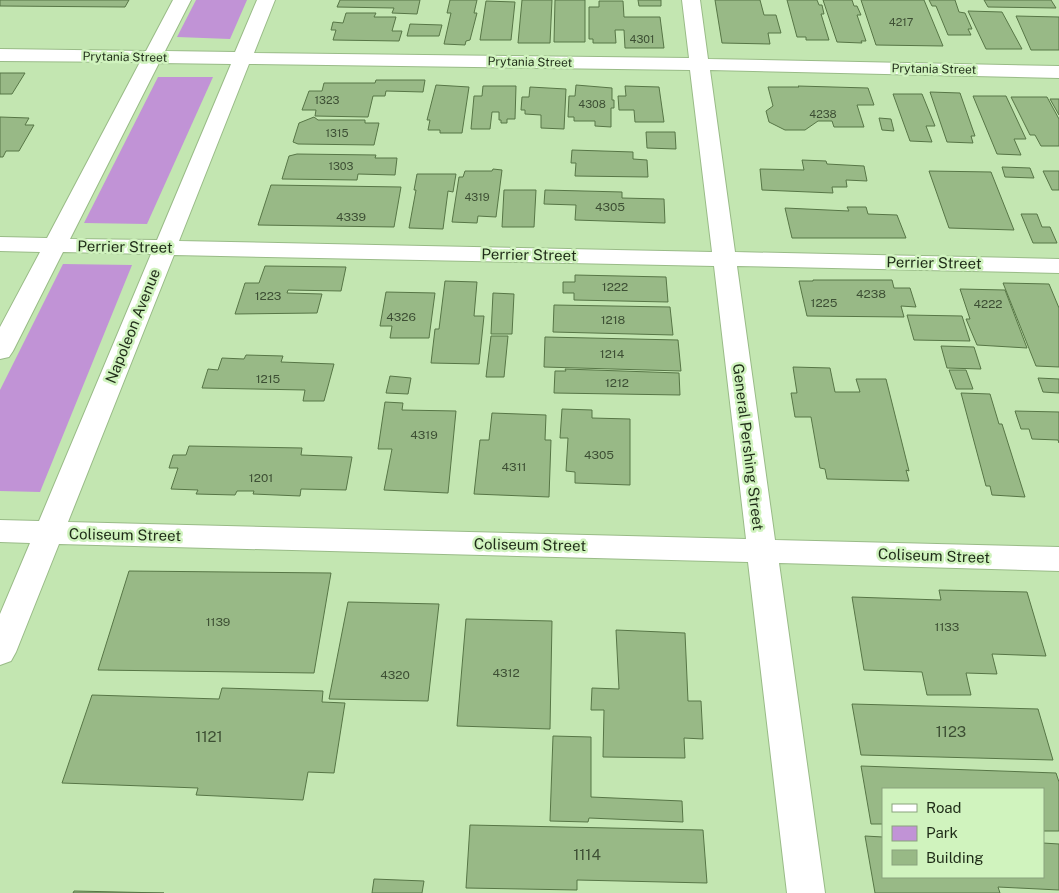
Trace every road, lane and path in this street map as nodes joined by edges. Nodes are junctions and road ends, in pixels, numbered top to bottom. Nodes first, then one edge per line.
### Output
1 (182, 0) edge
2 (266, 0) edge
3 (691, 0) edge
4 (0, 55) edge
5 (153, 57) junction
6 (242, 59) junction
7 (699, 64) junction
8 (1059, 72) edge
9 (0, 244) edge
10 (55, 245) junction
11 (165, 248) junction
12 (724, 259) junction
13 (1059, 266) edge
14 (0, 351) edge
15 (0, 531) edge
16 (49, 533) junction
17 (762, 551) junction
18 (1059, 559) edge
19 (0, 652) edge
20 (806, 893) edge

1 - 5 street
2 - 6 street, Napoleon Avenue
3 - 7 street, General Pershing Street
4 - 5 street, Prytania Street
5 - 6 street, Prytania Street
5 - 10 street
6 - 7 street, Prytania Street
6 - 11 street, Napoleon Avenue
7 - 8 street, Prytania Street
7 - 12 street, General Pershing Street
9 - 10 street, Perrier Street
10 - 11 street, Perrier Street
10 - 14 street
11 - 12 street, Perrier Street
11 - 16 street, Napoleon Avenue
12 - 13 street, Perrier Street
12 - 17 street, General Pershing Street
15 - 16 street, Coliseum Street
16 - 17 street, Coliseum Street
16 - 19 street, Napoleon Avenue
17 - 18 street, Coliseum Street
17 - 20 street, General Pershing Street

